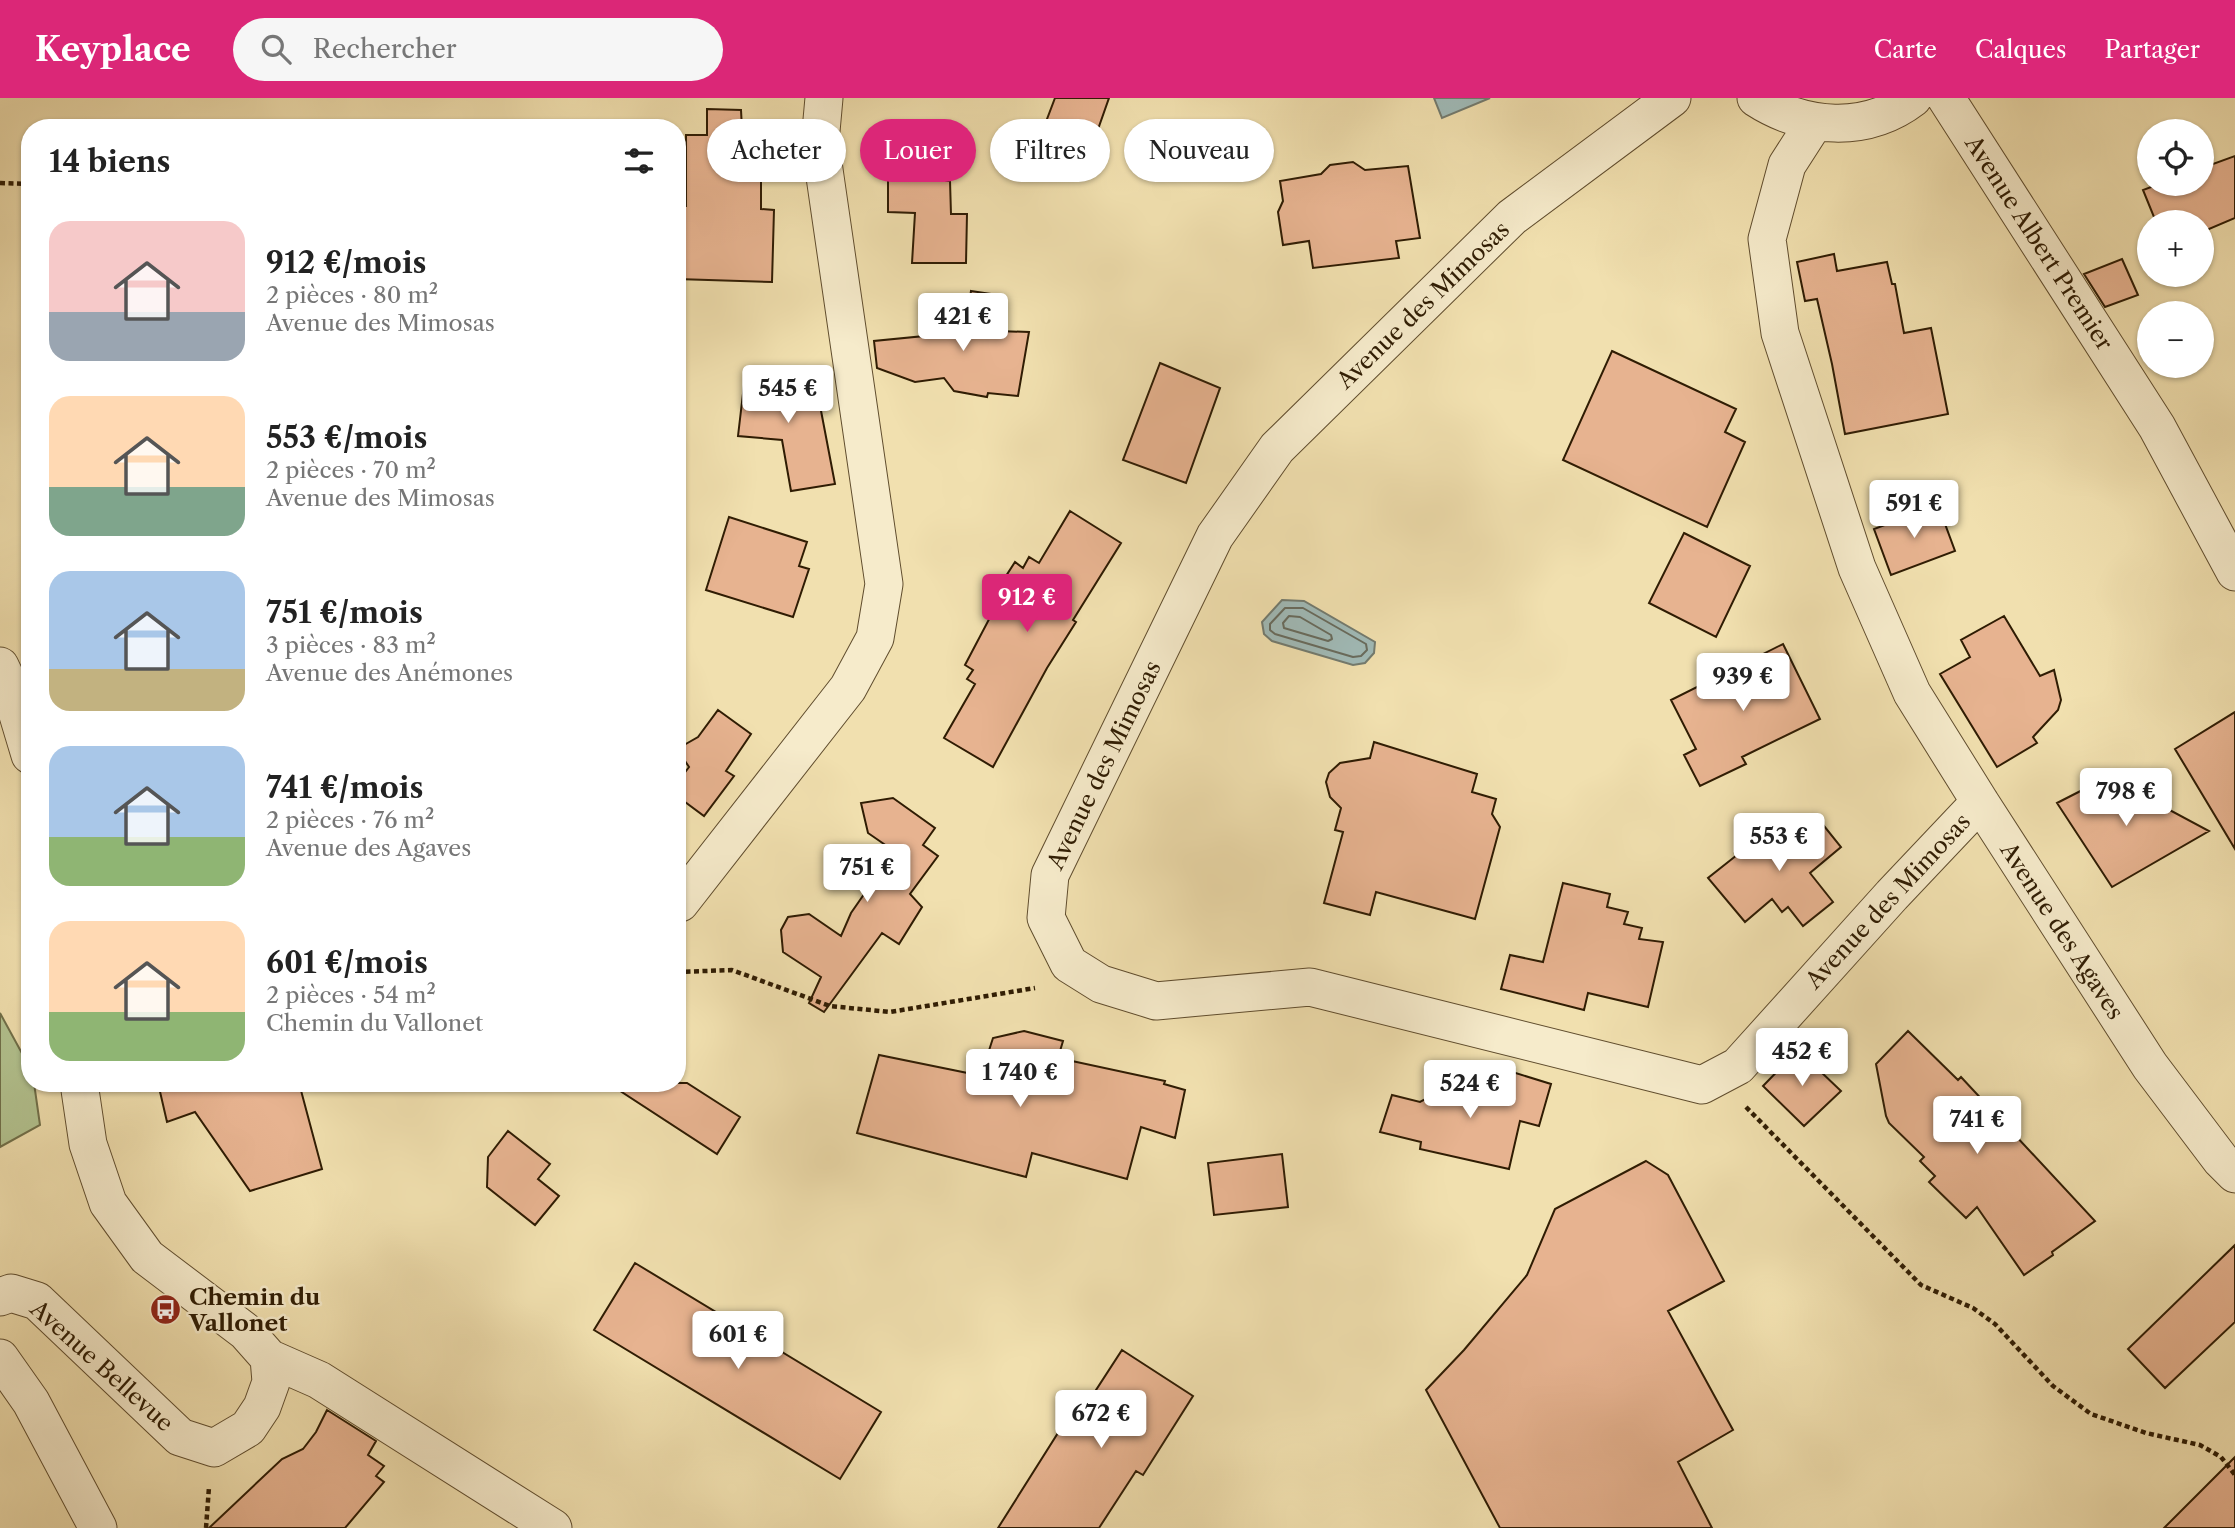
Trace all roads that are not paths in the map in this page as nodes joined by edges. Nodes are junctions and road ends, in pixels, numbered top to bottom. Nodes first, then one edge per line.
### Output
1 (824, 98) edge
2 (1672, 98) edge
3 (1756, 98) edge
4 (1913, 98) edge
5 (1946, 98) edge
6 (1814, 123) junction
7 (2235, 572) edge
8 (0, 666) edge
9 (21, 725) edge
10 (1980, 802) junction
11 (686, 895) edge
12 (80, 1092) edge
13 (2235, 1174) edge
14 (0, 1297) edge
15 (0, 1358) edge
16 (269, 1358) junction
17 (98, 1528) edge
18 (553, 1528) edge

1 - 11 street
2 - 10 street, Avenue des Mimosas
3 - 6 street
4 - 6 street
5 - 7 street, Avenue Albert Premier
6 - 10 street, Avenue des Agaves
8 - 9 street
10 - 13 street, Avenue des Agaves
12 - 16 street
14 - 16 street, Avenue Bellevue
15 - 17 street
16 - 18 street

